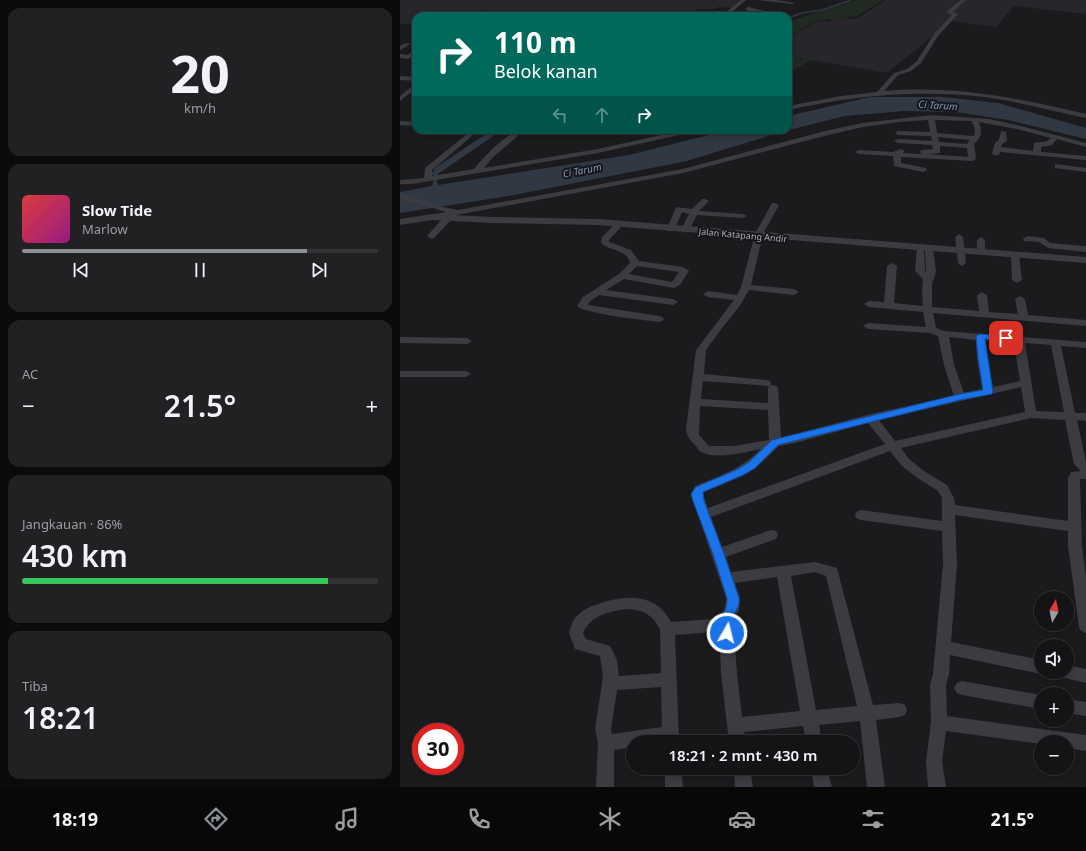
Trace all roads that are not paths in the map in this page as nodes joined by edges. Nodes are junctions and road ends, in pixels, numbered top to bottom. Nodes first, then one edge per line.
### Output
1 (744, 0) edge
2 (759, 0) edge
3 (964, 0) edge
4 (793, 3) dead end
5 (728, 12) edge
6 (747, 12) edge
7 (762, 12) edge
8 (408, 44) dead end
9 (400, 48) edge
10 (412, 55) edge
11 (400, 56) edge
12 (400, 78) edge
13 (412, 79) edge
14 (412, 92) edge
15 (879, 93) junction
16 (412, 97) edge
17 (402, 98) edge
18 (792, 107) edge
19 (1086, 116) edge
20 (931, 117) junction
21 (896, 119) junction
22 (975, 119) junction
23 (400, 123) edge
24 (412, 124) edge
25 (1003, 132) dead end
26 (471, 134) edge
27 (517, 134) edge
28 (675, 134) edge
29 (1056, 137) junction
30 (977, 138) junction
31 (935, 139) junction
32 (898, 141) dead end
33 (1086, 145) edge
34 (971, 146) junction
35 (859, 152) dead end
36 (897, 153) junction
37 (1037, 154) junction
38 (1086, 158) edge
39 (1064, 165) dead end
40 (923, 170) dead end
41 (1086, 170) edge
42 (477, 171) junction
43 (432, 178) junction
44 (400, 182) edge
45 (400, 195) edge
46 (686, 201) dead end
47 (705, 201) dead end
48 (501, 205) junction
49 (775, 205) dead end
50 (679, 209) junction
51 (462, 212) junction
52 (693, 212) junction
53 (443, 214) junction
54 (743, 216) dead end
55 (492, 220) junction
56 (400, 222) edge
57 (617, 224) junction
58 (671, 229) junction
59 (685, 230) junction
60 (431, 236) dead end
61 (759, 236) junction
62 (960, 237) dead end
63 (1027, 239) dead end
64 (981, 240) dead end
65 (1051, 246) junction
66 (924, 248) junction
67 (1086, 249) edge
68 (960, 250) junction
69 (981, 252) junction
70 (1015, 255) junction
71 (1055, 258) junction
72 (1086, 260) edge
73 (635, 263) junction
74 (962, 263) dead end
75 (892, 266) dead end
76 (622, 276) junction
77 (1016, 280) dead end
78 (746, 287) junction
79 (597, 292) junction
80 (794, 292) dead end
81 (708, 294) dead end
82 (982, 295) dead end
83 (740, 298) junction
84 (1020, 299) dead end
85 (673, 302) dead end
86 (869, 304) dead end
87 (890, 306) junction
88 (927, 309) junction
89 (984, 314) junction
90 (1023, 317) junction
91 (659, 319) dead end
92 (1086, 323) edge
93 (868, 326) dead end
94 (931, 330) junction
95 (943, 334) junction
96 (980, 336) junction
97 (1019, 339) junction
98 (400, 340) edge
99 (467, 341) dead end
100 (1055, 342) junction
101 (1086, 345) edge
102 (400, 374) edge
103 (466, 374) dead end
104 (698, 377) junction
105 (1025, 383) junction
106 (988, 392) junction
107 (960, 397) junction
108 (696, 402) junction
109 (774, 407) junction
110 (1031, 414) junction
111 (1070, 416) junction
112 (1086, 417) edge
113 (871, 418) junction
114 (775, 442) junction
115 (891, 446) junction
116 (1086, 468) edge
117 (1086, 475) edge
118 (950, 509) junction
119 (705, 514) junction
120 (861, 515) dead end
121 (950, 527) junction
122 (1075, 528) junction
123 (772, 535) dead end
124 (1081, 547) edge
125 (719, 554) junction
126 (783, 572) junction
127 (727, 578) junction
128 (726, 620) junction
129 (1086, 626) edge
130 (667, 629) junction
131 (943, 647) junction
132 (1034, 666) edge
133 (1074, 674) edge
134 (1086, 676) edge
135 (669, 679) junction
136 (610, 684) junction
137 (962, 688) dead end
138 (1034, 701) edge
139 (1074, 707) edge
140 (899, 710) dead end
141 (1086, 710) edge
142 (867, 713) junction
143 (810, 719) junction
144 (939, 722) junction
145 (734, 725) junction
146 (671, 735) edge
147 (736, 735) edge
148 (813, 735) edge
149 (626, 741) edge
150 (606, 743) junction
151 (1086, 743) edge
152 (673, 775) edge
153 (743, 775) edge
154 (820, 775) edge
155 (605, 787) edge
156 (674, 787) edge
157 (744, 787) edge
158 (823, 787) edge
159 (876, 787) edge
160 (937, 787) edge

1 - 5 street
2 - 4 street
3 - 15 street
6 - 7 street
8 - 9 street
10 - 11 street
12 - 13 street
14 - 17 street
15 - 18 street
15 - 19 street
16 - 17 street
20 - 21 street
20 - 22 street
20 - 31 street
21 - 31 street
21 - 48 street
22 - 29 street
22 - 30 street
23 - 24 street
25 - 37 street
26 - 43 street
27 - 42 street
28 - 42 street
29 - 33 street
29 - 37 street
30 - 31 street
30 - 34 street
31 - 32 street
31 - 34 street
31 - 36 street
34 - 36 street
35 - 36 street
36 - 40 street
37 - 38 street
39 - 41 street
42 - 43 street
43 - 44 street
45 - 53 street
46 - 50 street
47 - 52 street
48 - 51 street
48 - 55 street
49 - 61 street
50 - 52 street
50 - 58 street
51 - 53 street
51 - 53 street
52 - 54 street
52 - 59 street
53 - 55 street, Jalan Katapang Andir
53 - 56 street, Jalan Katapang Andir
53 - 60 street
55 - 57 street, Jalan Katapang Andir
57 - 58 street, Jalan Katapang Andir
57 - 73 street
58 - 59 street, Jalan Katapang Andir
59 - 61 street, Jalan Katapang Andir
61 - 66 street, Jalan Katapang Andir
61 - 78 street
62 - 68 street
63 - 65 street
64 - 69 street
65 - 67 street
65 - 71 street
66 - 68 street, Jalan Katapang Andir
66 - 88 street
68 - 69 street, Jalan Katapang Andir
68 - 74 street
69 - 70 street, Jalan Katapang Andir
70 - 71 street, Jalan Katapang Andir
70 - 77 street
71 - 72 street, Jalan Katapang Andir
73 - 76 street
73 - 76 street
75 - 87 street
76 - 79 street
78 - 80 street
78 - 83 street
79 - 85 street
79 - 91 street
81 - 83 street
82 - 89 street
83 - 104 street
84 - 90 street
86 - 87 street
87 - 88 street
88 - 89 street
88 - 94 street
89 - 90 street
90 - 92 street
93 - 94 street
94 - 95 street
95 - 96 street
95 - 107 street
96 - 97 street
96 - 106 street
97 - 100 street
97 - 105 street
98 - 99 street
100 - 101 street
100 - 111 street
102 - 103 street
104 - 108 street
104 - 109 street
105 - 106 street
105 - 110 street
106 - 107 street
107 - 113 street
108 - 109 street
108 - 114 street
109 - 114 street
110 - 111 street
110 - 115 street
111 - 112 street
111 - 116 street
113 - 114 street
113 - 115 street
114 - 119 street
115 - 118 street
115 - 119 street
117 - 122 street
118 - 121 street
118 - 122 street
119 - 125 street
120 - 121 street
121 - 131 street
122 - 124 street
123 - 125 street
124 - 129 street
125 - 127 street
126 - 127 street
126 - 142 street
126 - 143 street
127 - 128 street
128 - 130 street
128 - 145 street
130 - 135 street
130 - 136 street
131 - 132 street
131 - 144 street
133 - 134 street
135 - 136 street
135 - 146 street
136 - 150 street
137 - 138 street
139 - 141 street
140 - 142 street
142 - 143 street
142 - 159 street
143 - 145 street
143 - 148 street
144 - 151 street
144 - 160 street
145 - 147 street
149 - 150 street
150 - 155 street
152 - 156 street
153 - 157 street
154 - 158 street

